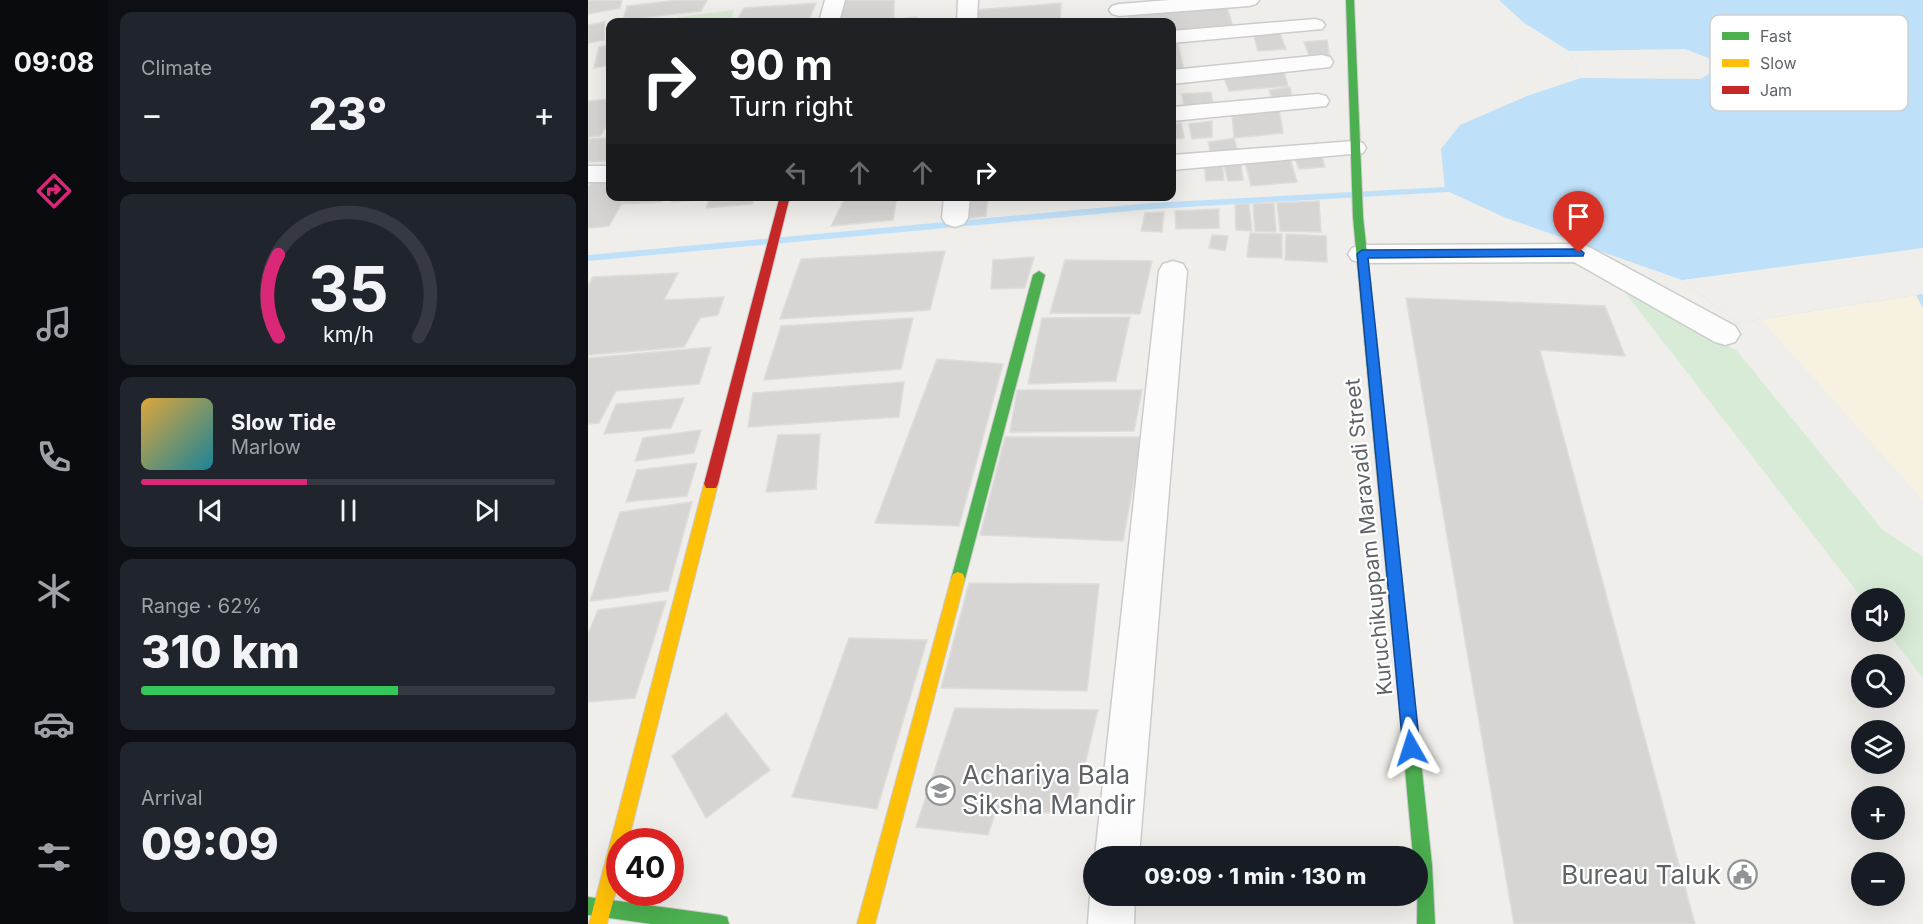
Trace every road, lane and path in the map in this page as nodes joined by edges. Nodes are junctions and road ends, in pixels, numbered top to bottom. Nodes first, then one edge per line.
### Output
1 (835, 0) edge
2 (968, 0) edge
3 (1249, 0) edge
4 (1350, 0) edge
5 (1119, 11) edge
6 (830, 18) edge
7 (967, 18) edge
8 (1315, 25) dead end
9 (1176, 37) edge
10 (1322, 62) dead end
11 (1176, 77) edge
12 (1318, 101) dead end
13 (1176, 114) edge
14 (1355, 160) junction
15 (1176, 164) edge
16 (588, 174) edge
17 (606, 174) edge
18 (784, 201) edge
19 (1362, 254) junction
20 (1173, 271) dead end
21 (1039, 275) dead end
22 (1725, 334) dead end
23 (1118, 846) edge
24 (1112, 906) edge
25 (595, 907) edge
26 (598, 924) edge
27 (720, 924) edge
28 (866, 924) edge
29 (1110, 924) edge
30 (1426, 924) edge

1 - 6 street
2 - 7 street
3 - 5 street
4 - 14 street
8 - 9 street
10 - 11 street
12 - 13 street
14 - 15 street
14 - 19 street, Kuruchikuppam Maravadi Street
16 - 17 street
18 - 25 street
19 - 22 street
19 - 30 street, Kuruchikuppam Maravadi Street
20 - 23 street
21 - 28 street
24 - 29 street
25 - 26 street
25 - 27 street

